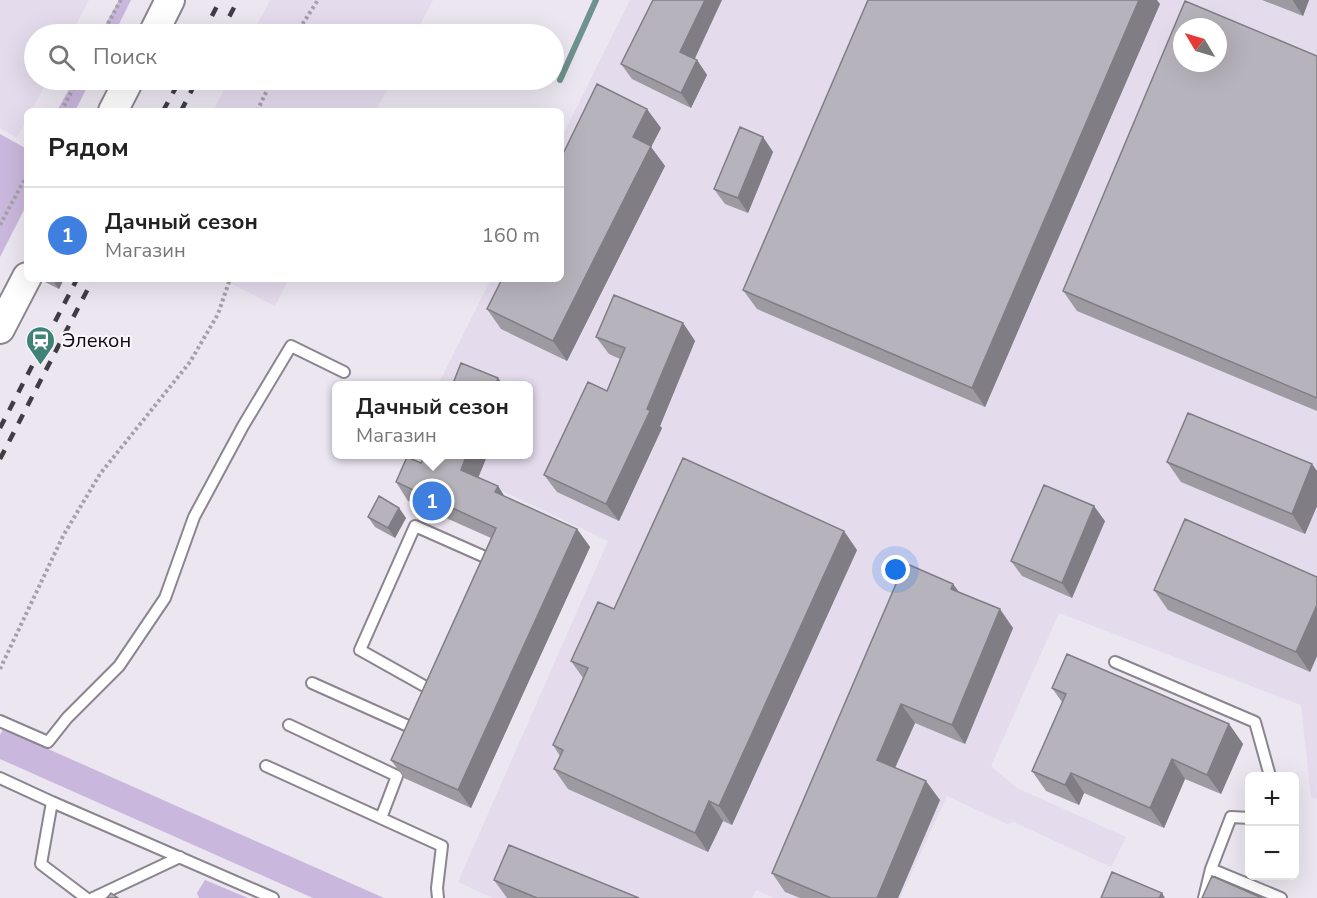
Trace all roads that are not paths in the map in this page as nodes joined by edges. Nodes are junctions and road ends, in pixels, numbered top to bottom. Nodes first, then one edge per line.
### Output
1 (170, 0) edge
2 (158, 24) edge
3 (124, 90) edge
4 (115, 108) edge
5 (24, 282) edge
6 (0, 329) edge
7 (344, 372) dead end
8 (490, 571) edge
9 (1115, 662) dead end
10 (312, 683) dead end
11 (435, 692) edge
12 (0, 720) edge
13 (289, 725) dead end
14 (417, 730) edge
15 (266, 766) dead end
16 (1269, 772) edge
17 (0, 778) edge
18 (52, 802) junction
19 (381, 818) junction
20 (1245, 818) edge
21 (180, 857) junction
22 (1211, 869) junction
23 (86, 898) edge
24 (93, 898) edge
25 (273, 898) edge
26 (438, 898) edge
27 (1203, 898) edge
28 (1281, 898) edge

1 - 2 main road
3 - 4 main road
5 - 6 main road
7 - 12 lane
8 - 11 lane
9 - 16 lane
10 - 14 lane
13 - 19 lane
15 - 19 lane
17 - 18 lane
18 - 21 lane
18 - 23 lane
19 - 26 lane
20 - 22 lane
21 - 24 lane
21 - 25 lane
22 - 27 lane
22 - 28 lane

